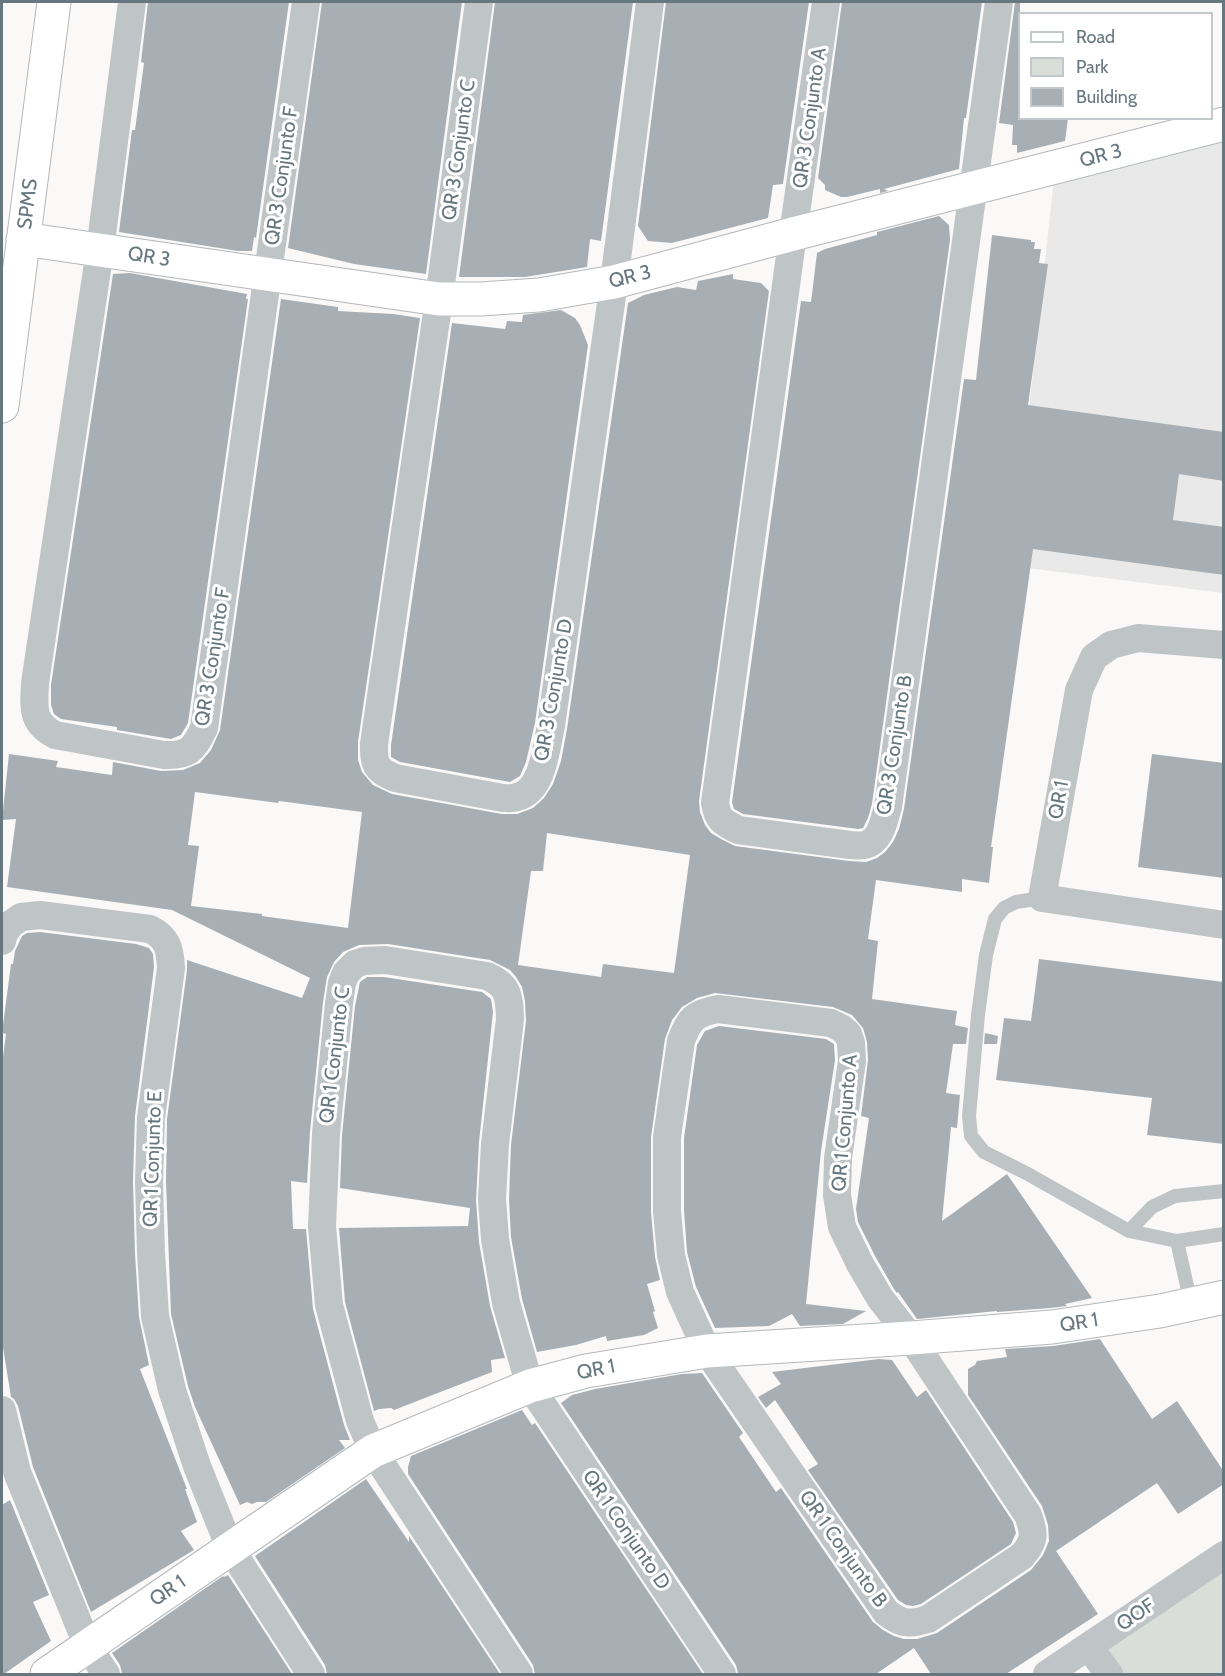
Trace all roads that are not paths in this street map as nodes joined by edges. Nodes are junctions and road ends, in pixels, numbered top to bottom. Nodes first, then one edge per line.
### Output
1 (54, 2) edge
2 (132, 2) edge
3 (306, 2) edge
4 (479, 2) edge
5 (650, 2) edge
6 (826, 2) edge
7 (999, 2) edge
8 (1224, 124) edge
9 (973, 189) junction
10 (793, 234) junction
11 (23, 239) junction
12 (100, 250) junction
13 (268, 276) junction
14 (614, 282) junction
15 (439, 299) junction
16 (7, 327) edge
17 (2, 406) edge
18 (1224, 645) edge
19 (1042, 898) junction
20 (1224, 925) edge
21 (2, 941) edge
22 (1224, 1191) edge
23 (1130, 1231) junction
24 (1224, 1234) edge
25 (1177, 1241) junction
26 (1224, 1297) edge
27 (1191, 1304) junction
28 (911, 1338) junction
29 (707, 1351) junction
30 (530, 1386) junction
31 (2, 1410) edge
32 (373, 1451) junction
33 (230, 1548) junction
34 (1224, 1555) edge
35 (88, 1647) junction
36 (1089, 1647) junction
37 (47, 1674) edge
38 (106, 1674) edge
39 (311, 1674) edge
40 (519, 1674) edge
41 (722, 1674) edge
42 (1047, 1674) edge
43 (1109, 1674) edge

1 - 11 street, SPMS
2 - 12 street, QR 3 Conjunto F
3 - 13 street, QR 3 Conjunto F
4 - 15 street, QR 3 Conjunto C
5 - 14 street
6 - 10 street, QR 3 Conjunto A
7 - 9 street
8 - 9 street, QR 3
9 - 10 street, QR 3
9 - 10 street, QR 3 Conjunto B
10 - 14 street, QR 3
11 - 12 street, QR 3
11 - 16 street, SPMS
12 - 13 street, QR 3
12 - 13 street, QR 3 Conjunto F
13 - 15 street, QR 3
14 - 15 street, QR 3
14 - 15 street, QR 3 Conjunto D
16 - 17 street, SPMS
18 - 19 street, QR 1
19 - 20 street
19 - 23 lane
21 - 33 street, QR 1 Conjunto E
22 - 23 lane
23 - 25 lane
24 - 25 lane
25 - 27 lane
26 - 27 street, QR 1
27 - 28 street, QR 1
28 - 29 street, QR 1
28 - 29 street, QR 1 Conjunto B
28 - 29 street, QR 1 Conjunto A
29 - 30 street, QR 1
30 - 32 street, QR 1
30 - 32 street, QR 1 Conjunto C
30 - 41 street, QR 1 Conjunto D
31 - 35 street
32 - 33 street, QR 1
32 - 40 street
33 - 35 street, QR 1
33 - 39 street
34 - 36 street, QOF
35 - 37 street, QR 1
35 - 38 street
36 - 42 street, QOF
36 - 43 street

